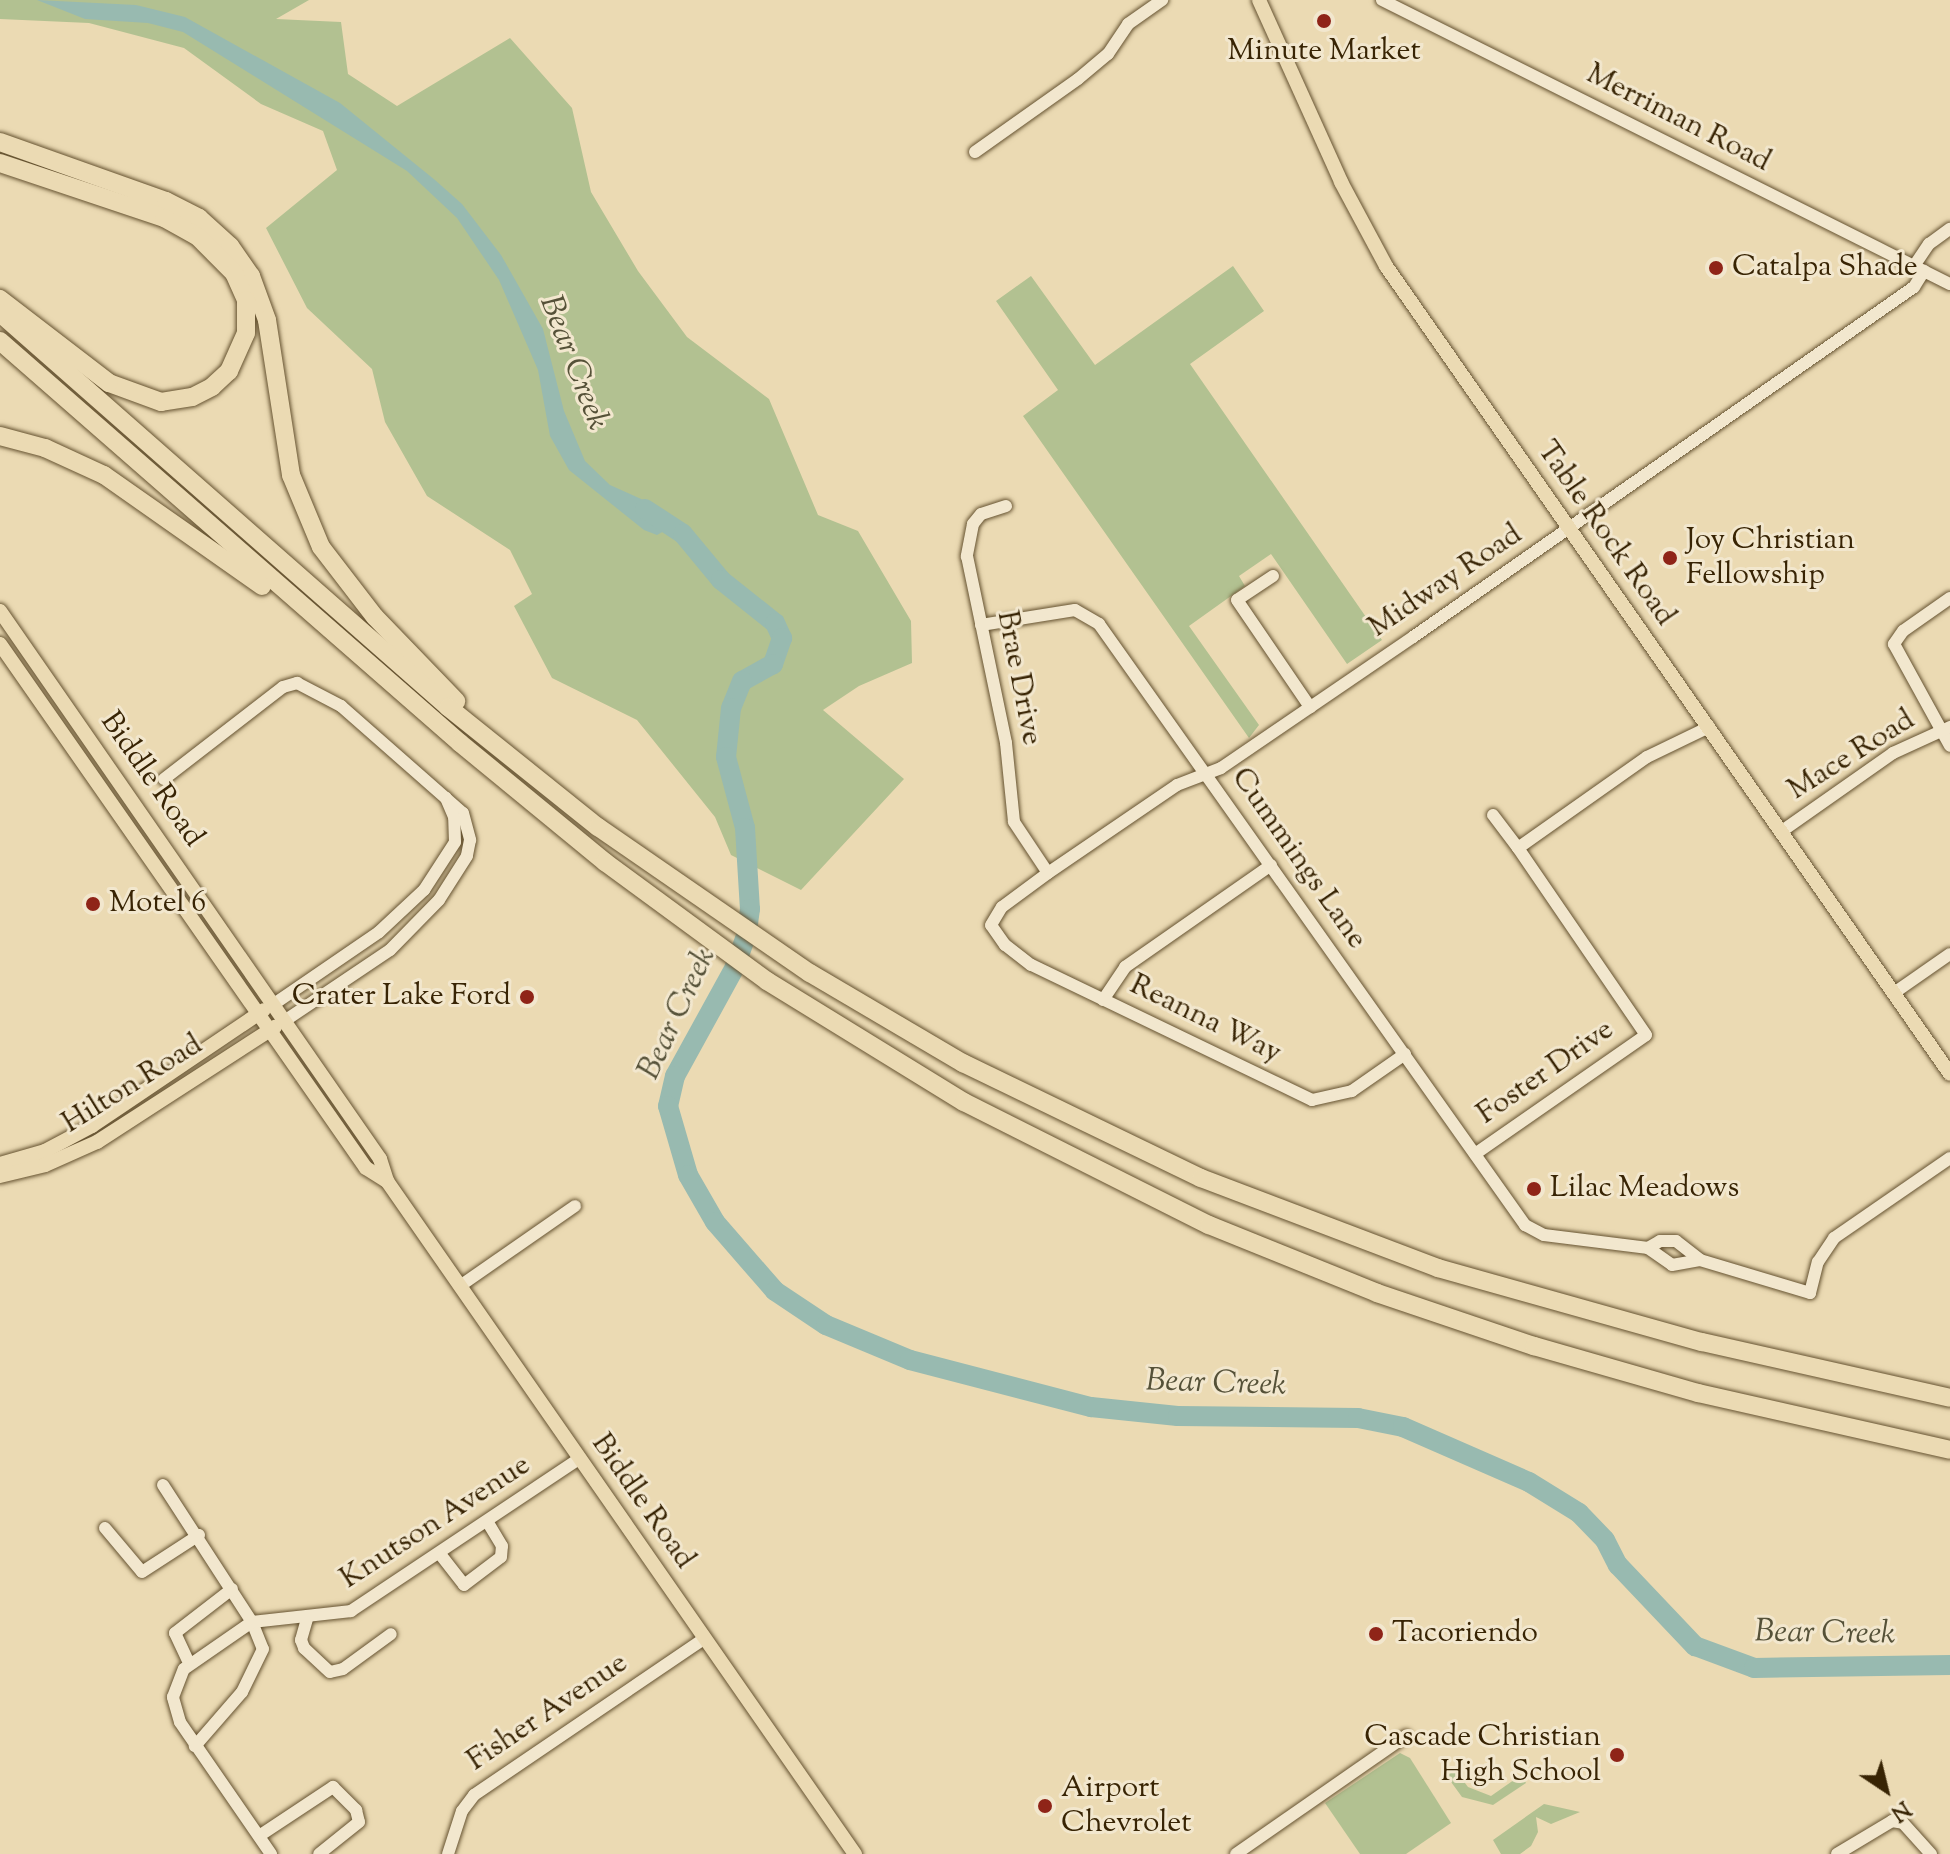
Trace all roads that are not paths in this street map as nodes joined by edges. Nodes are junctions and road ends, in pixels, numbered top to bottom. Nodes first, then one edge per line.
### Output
1 (1162, 0) edge
2 (1259, 0) edge
3 (1382, 0) edge
4 (0, 142) edge
5 (975, 152) dead end
6 (0, 163) edge
7 (1950, 229) edge
8 (1919, 268) junction
9 (1950, 284) edge
10 (0, 299) edge
11 (0, 313) edge
12 (0, 341) edge
13 (0, 436) edge
14 (1006, 506) dead end
15 (1570, 529) junction
16 (1273, 576) dead end
17 (291, 597) junction
18 (1950, 598) edge
19 (0, 611) edge
20 (981, 625) junction
21 (0, 644) edge
22 (1310, 707) junction
23 (1709, 727) junction
24 (1946, 729) edge
25 (476, 730) junction
26 (1950, 746) edge
27 (1207, 774) junction
28 (164, 779) dead end
29 (445, 795) junction
30 (1493, 815) dead end
31 (1782, 831) junction
32 (1518, 848) junction
33 (1271, 865) junction
34 (1048, 873) junction
35 (991, 925) joint
36 (1950, 954) edge
37 (1894, 993) junction
38 (1103, 1000) junction
39 (274, 1004) junction
40 (259, 1014) junction
41 (286, 1020) junction
42 (270, 1030) junction
43 (1405, 1054) junction
44 (1950, 1074) edge
45 (1475, 1154) junction
46 (1950, 1158) edge
47 (0, 1164) edge
48 (0, 1176) edge
49 (387, 1181) junction
50 (575, 1206) dead end
51 (1648, 1248) junction
52 (1700, 1260) junction
53 (460, 1286) junction
54 (1950, 1398) edge
55 (1950, 1450) edge
56 (580, 1458) junction
57 (163, 1485) dead end
58 (487, 1521) junction
59 (105, 1528) dead end
60 (199, 1535) junction
61 (440, 1554) junction
62 (232, 1589) junction
63 (307, 1619) junction
64 (252, 1622) junction
65 (391, 1634) dead end
66 (705, 1638) junction
67 (189, 1663) junction
68 (1406, 1736) dead end
69 (195, 1746) junction
70 (259, 1836) junction
71 (271, 1854) edge
72 (319, 1854) edge
73 (448, 1854) edge
74 (855, 1854) edge
75 (1236, 1854) edge
76 (1837, 1854) edge
77 (1931, 1854) edge

1 - 5 street
2 - 15 main road, Table Rock Road
3 - 8 street, Merriman Road
4 - 25 highway
6 - 10 highway
7 - 8 street, Midway Road
8 - 9 street, Merriman Road
8 - 15 street, Midway Road
11 - 25 highway
12 - 17 highway
13 - 17 highway
14 - 20 street, Brae Drive
15 - 22 street, Midway Road
15 - 23 main road, Table Rock Road
16 - 22 street
17 - 55 highway
18 - 24 street
19 - 39 main road, Biddle Road
20 - 27 street, Cummings Lane
20 - 34 street, Brae Drive
21 - 40 main road, Biddle Road
22 - 27 street, Midway Road
23 - 31 main road, Table Rock Road
23 - 32 street
24 - 26 street
24 - 31 street, Mace Road
25 - 54 highway
27 - 33 street, Cummings Lane
27 - 34 street, Midway Road
28 - 29 street
29 - 39 street
29 - 41 street
30 - 32 street
31 - 37 main road, Table Rock Road
32 - 45 street, Foster Drive
33 - 38 street
33 - 43 street, Cummings Lane
34 - 35 street, Midway Road
35 - 38 street, Reanna Way
36 - 37 street
37 - 44 main road, Table Rock Road
38 - 43 street, Reanna Way
39 - 40 main road, Hilton Road
39 - 41 main road, Biddle Road
40 - 42 main road, Biddle Road
40 - 47 main road, Hilton Road
41 - 42 main road, Hilton Road
41 - 49 main road, Biddle Road
42 - 48 main road, Hilton Road
42 - 49 main road, Biddle Road
43 - 45 street, Cummings Lane
45 - 51 street, Cummings Lane
46 - 52 street
49 - 53 main road, Biddle Road
50 - 53 street
51 - 52 street
51 - 52 street
53 - 56 main road, Biddle Road
56 - 58 street, Knutson Avenue
56 - 66 main road, Biddle Road
57 - 60 street
58 - 61 street, Knutson Avenue
58 - 61 street
59 - 60 street
60 - 62 street
61 - 63 street, Knutson Avenue
62 - 64 street
62 - 67 street
63 - 64 street, Knutson Avenue
63 - 65 street
64 - 67 street, Knutson Avenue
64 - 69 street
66 - 73 street, Fisher Avenue
66 - 74 main road, Biddle Road
67 - 69 street
68 - 75 street
69 - 70 street
70 - 71 street
70 - 72 street
76 - 77 street

